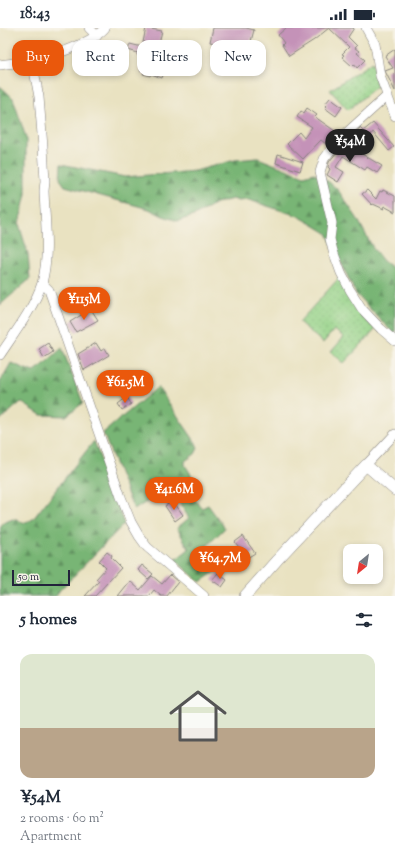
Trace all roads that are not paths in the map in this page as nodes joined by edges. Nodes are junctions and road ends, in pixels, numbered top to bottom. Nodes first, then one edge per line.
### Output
1 (89, 28) edge
2 (105, 28) edge
3 (366, 28) edge
4 (97, 36) junction
5 (64, 50) edge
6 (12, 63) edge
7 (0, 65) edge
8 (35, 76) edge
9 (387, 96) junction
10 (395, 116) edge
11 (42, 283) junction
12 (395, 341) edge
13 (0, 355) edge
14 (395, 434) edge
15 (366, 465) junction
16 (395, 490) edge
17 (204, 596) edge
18 (245, 596) edge

1 - 4 street
2 - 4 street
3 - 9 street
4 - 5 street
6 - 7 street
8 - 11 street
9 - 10 street
9 - 12 street
11 - 13 street
11 - 17 street
14 - 15 street
15 - 16 street
15 - 18 street

